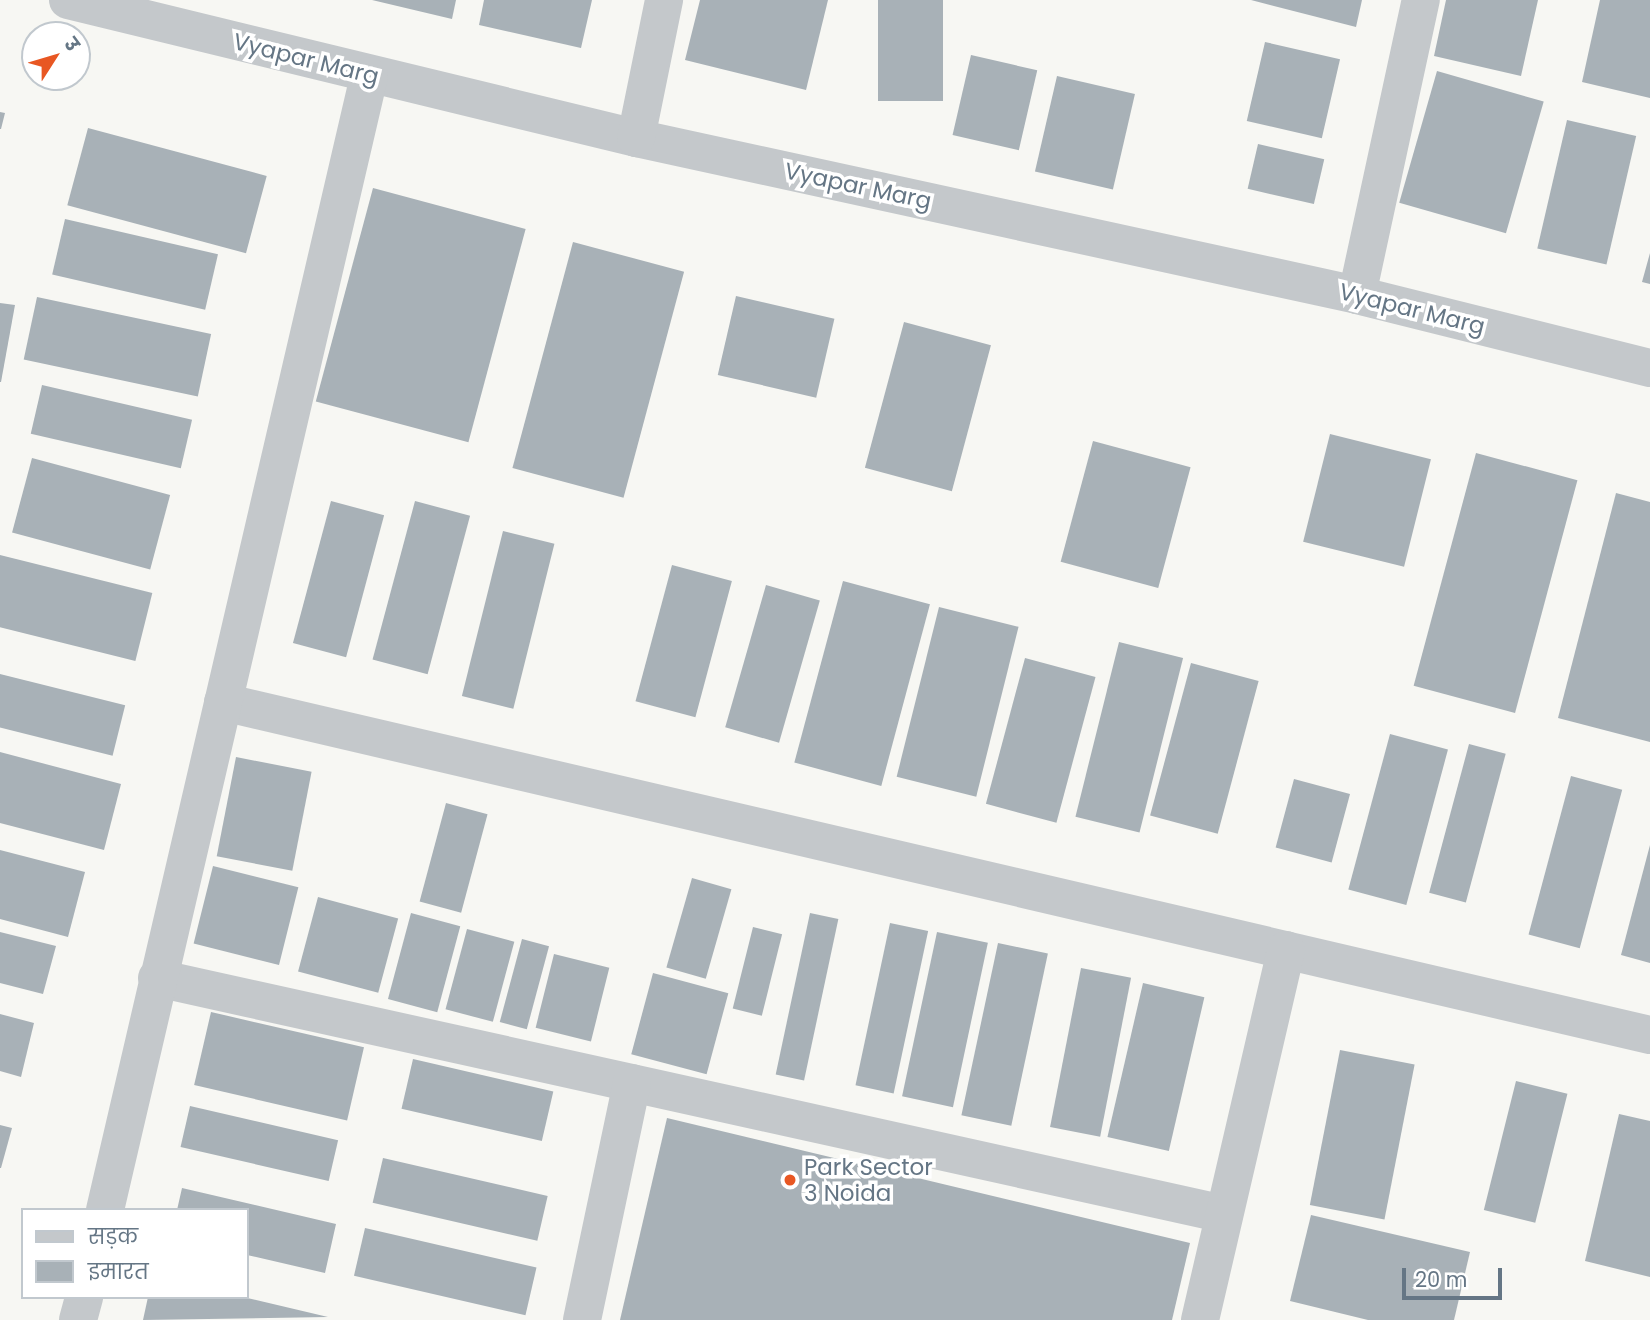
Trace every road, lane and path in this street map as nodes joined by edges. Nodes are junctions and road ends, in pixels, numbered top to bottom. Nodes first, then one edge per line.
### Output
1 (68, 0) edge
2 (664, 0) edge
3 (1421, 0) edge
4 (369, 76) junction
5 (636, 138) junction
6 (1357, 295) junction
7 (1650, 368) edge
8 (223, 702) junction
9 (1286, 950) junction
10 (157, 978) junction
11 (1650, 1035) edge
12 (632, 1083) junction
13 (105, 1208) edge
14 (1224, 1214) junction
15 (83, 1299) edge
16 (78, 1320) edge
17 (582, 1320) edge
18 (1199, 1320) edge

1 - 4 street, Vyapar Marg
2 - 5 street
3 - 6 street
4 - 5 street, Vyapar Marg
4 - 8 street
5 - 6 street, Vyapar Marg
6 - 7 street, Vyapar Marg
8 - 9 street
8 - 10 street
9 - 11 street
9 - 14 street
10 - 12 street
10 - 13 street
12 - 14 street
12 - 17 street
14 - 18 street
15 - 16 street

